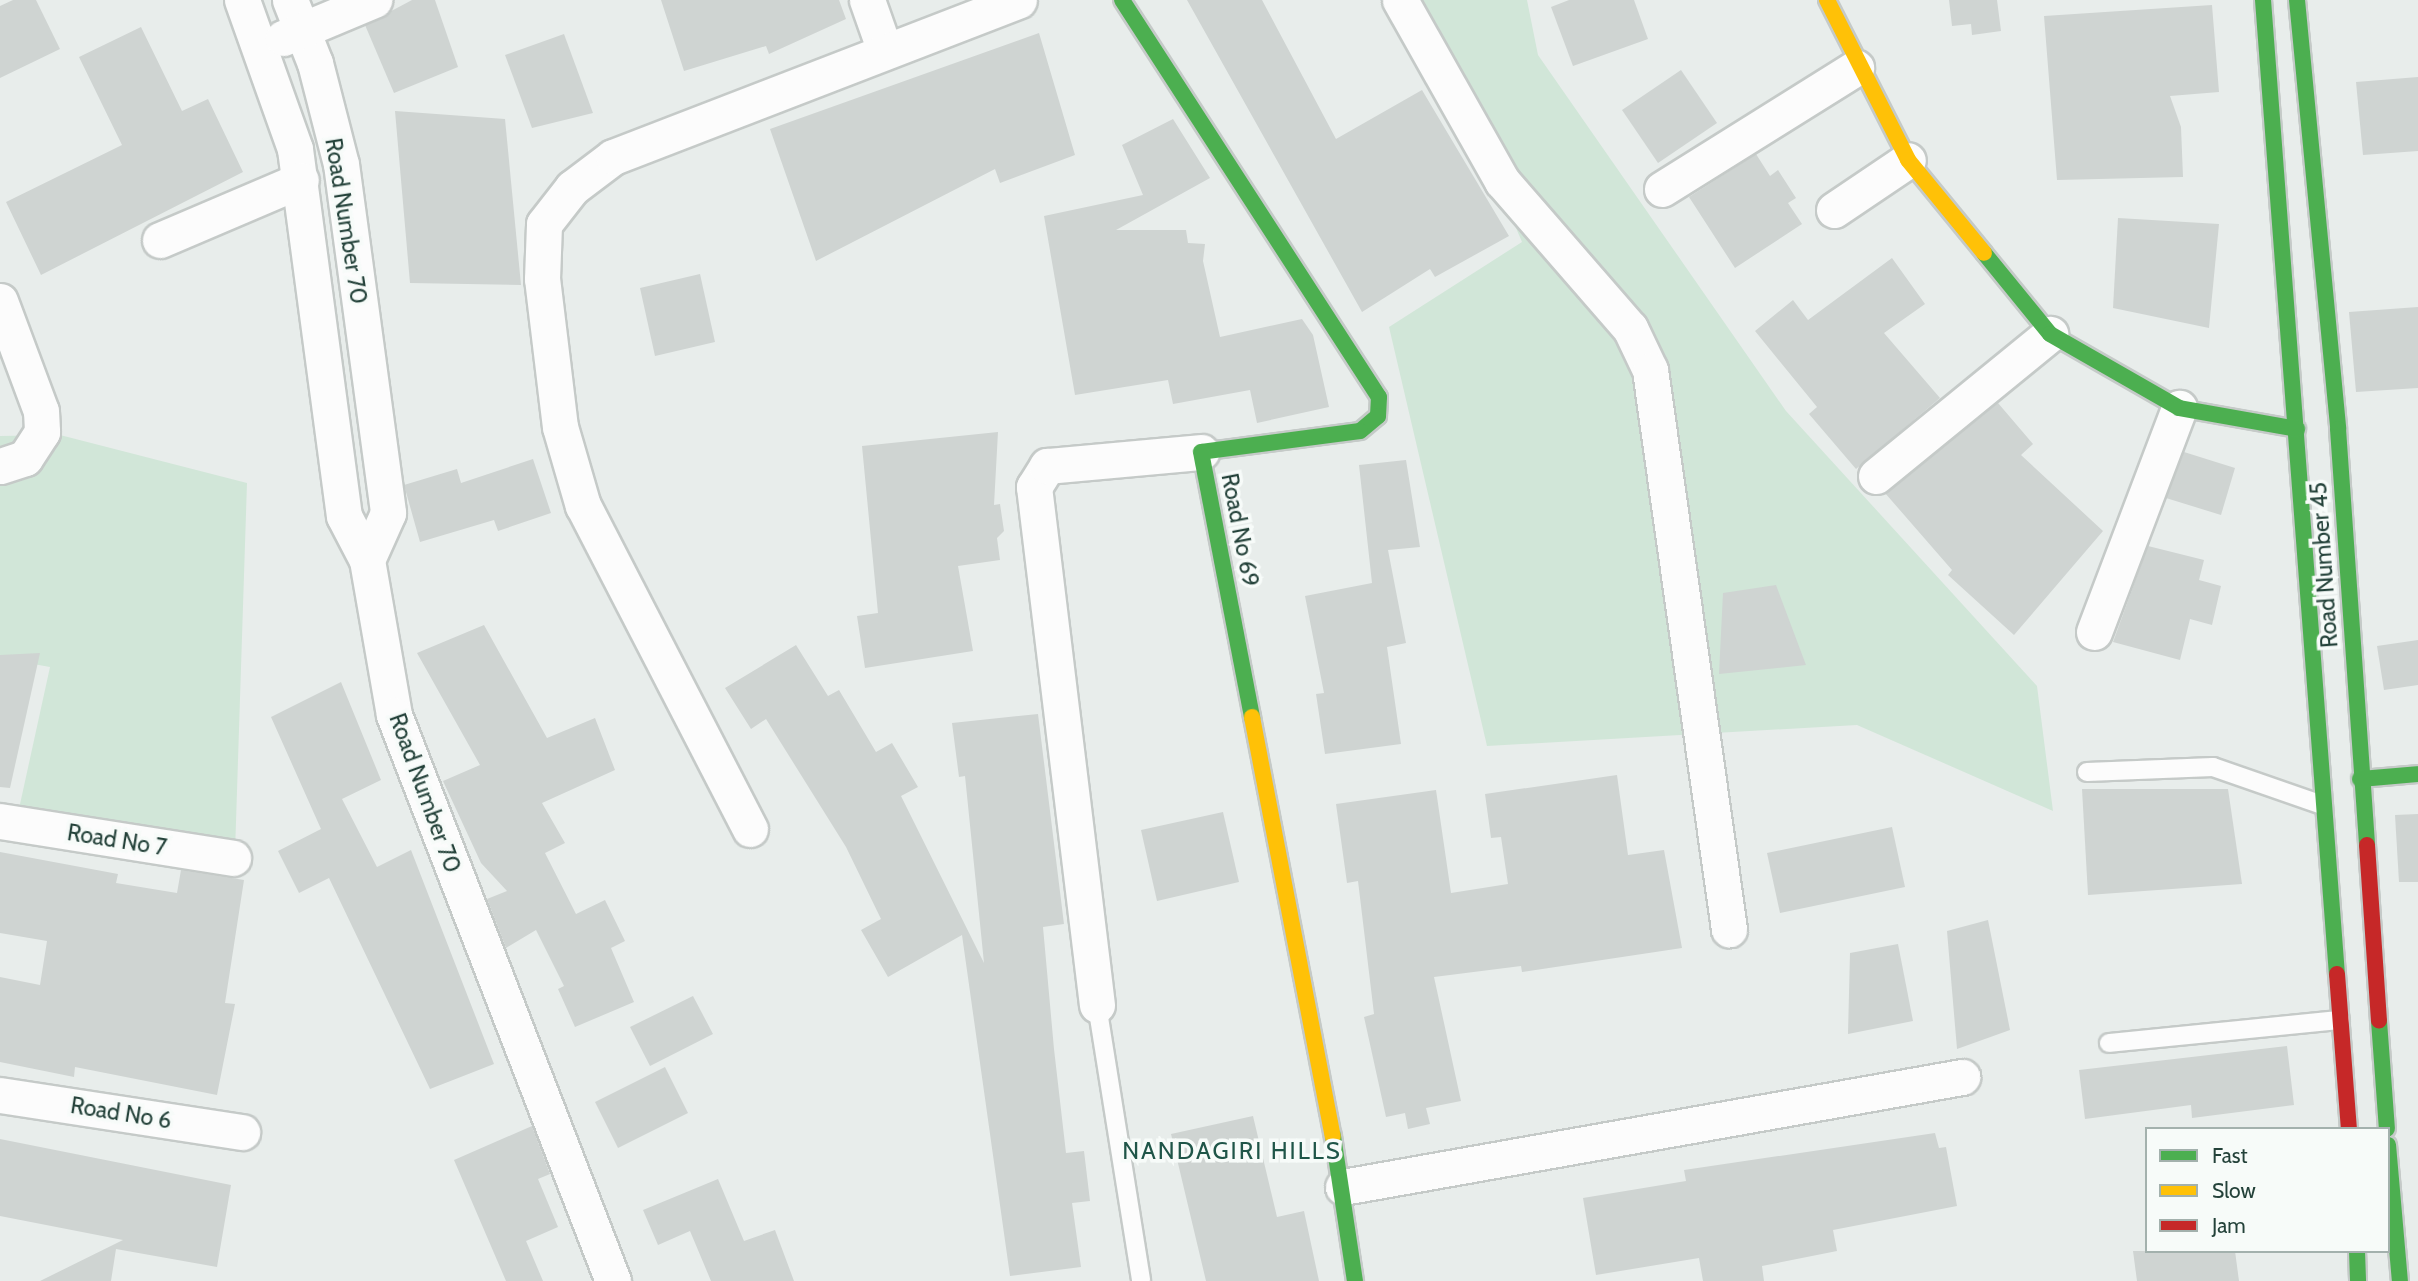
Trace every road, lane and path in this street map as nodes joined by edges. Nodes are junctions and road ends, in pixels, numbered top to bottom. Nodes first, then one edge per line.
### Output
1 (242, 0) edge
2 (374, 0) edge
3 (867, 0) edge
4 (1019, 0) edge
5 (1122, 0) edge
6 (1400, 0) edge
7 (1827, 0) edge
8 (2263, 0) edge
9 (2297, 0) edge
10 (297, 15) edge
11 (260, 47) junction
12 (886, 51) junction
13 (1856, 68) junction
14 (1908, 160) junction
15 (301, 180) junction
16 (1662, 189) dead end
17 (1834, 210) dead end
18 (160, 240) dead end
19 (0, 302) edge
20 (2050, 334) junction
21 (2179, 408) junction
22 (2297, 429) junction
23 (1202, 452) junction
24 (0, 466) edge
25 (1875, 476) dead end
26 (367, 560) junction
27 (2094, 632) dead end
28 (2087, 772) dead end
29 (2418, 774) edge
30 (2360, 779) junction
31 (2322, 805) junction
32 (0, 821) edge
33 (750, 829) dead end
34 (233, 858) dead end
35 (1729, 929) dead end
36 (1097, 1005) joint
37 (2340, 1020) junction
38 (2109, 1043) dead end
39 (1962, 1077) dead end
40 (0, 1095) edge
41 (2349, 1127) edge
42 (2387, 1127) edge
43 (242, 1132) dead end
44 (2390, 1168) edge
45 (1343, 1187) junction
46 (2357, 1253) edge
47 (613, 1281) edge
48 (1141, 1281) edge
49 (1355, 1281) edge
50 (2358, 1281) edge
51 (2400, 1281) edge

1 - 11 street
2 - 10 street
3 - 12 street
4 - 12 street
5 - 23 main road, Road No 69
6 - 35 street
7 - 13 main road
8 - 22 main road, Road Number 45
9 - 30 main road, Road Number 45
10 - 11 street
10 - 26 street, Road Number 70
11 - 15 street
12 - 33 street
13 - 14 main road
13 - 16 street
14 - 17 street
14 - 20 main road
15 - 18 street
15 - 26 street
19 - 24 street
20 - 21 main road
20 - 25 street
21 - 22 main road
21 - 27 street
22 - 31 main road, Road Number 45
23 - 36 street
23 - 45 main road, Road No 69
26 - 47 street, Road Number 70
28 - 31 lane
29 - 30 main road
30 - 42 main road, Road Number 45
31 - 37 main road, Road Number 45
32 - 34 street, Road No 7
36 - 48 lane
37 - 38 lane
37 - 41 main road, Road Number 45
39 - 45 street
40 - 43 street, Road No 6
44 - 51 main road
45 - 49 main road, Road No 69
46 - 50 main road

